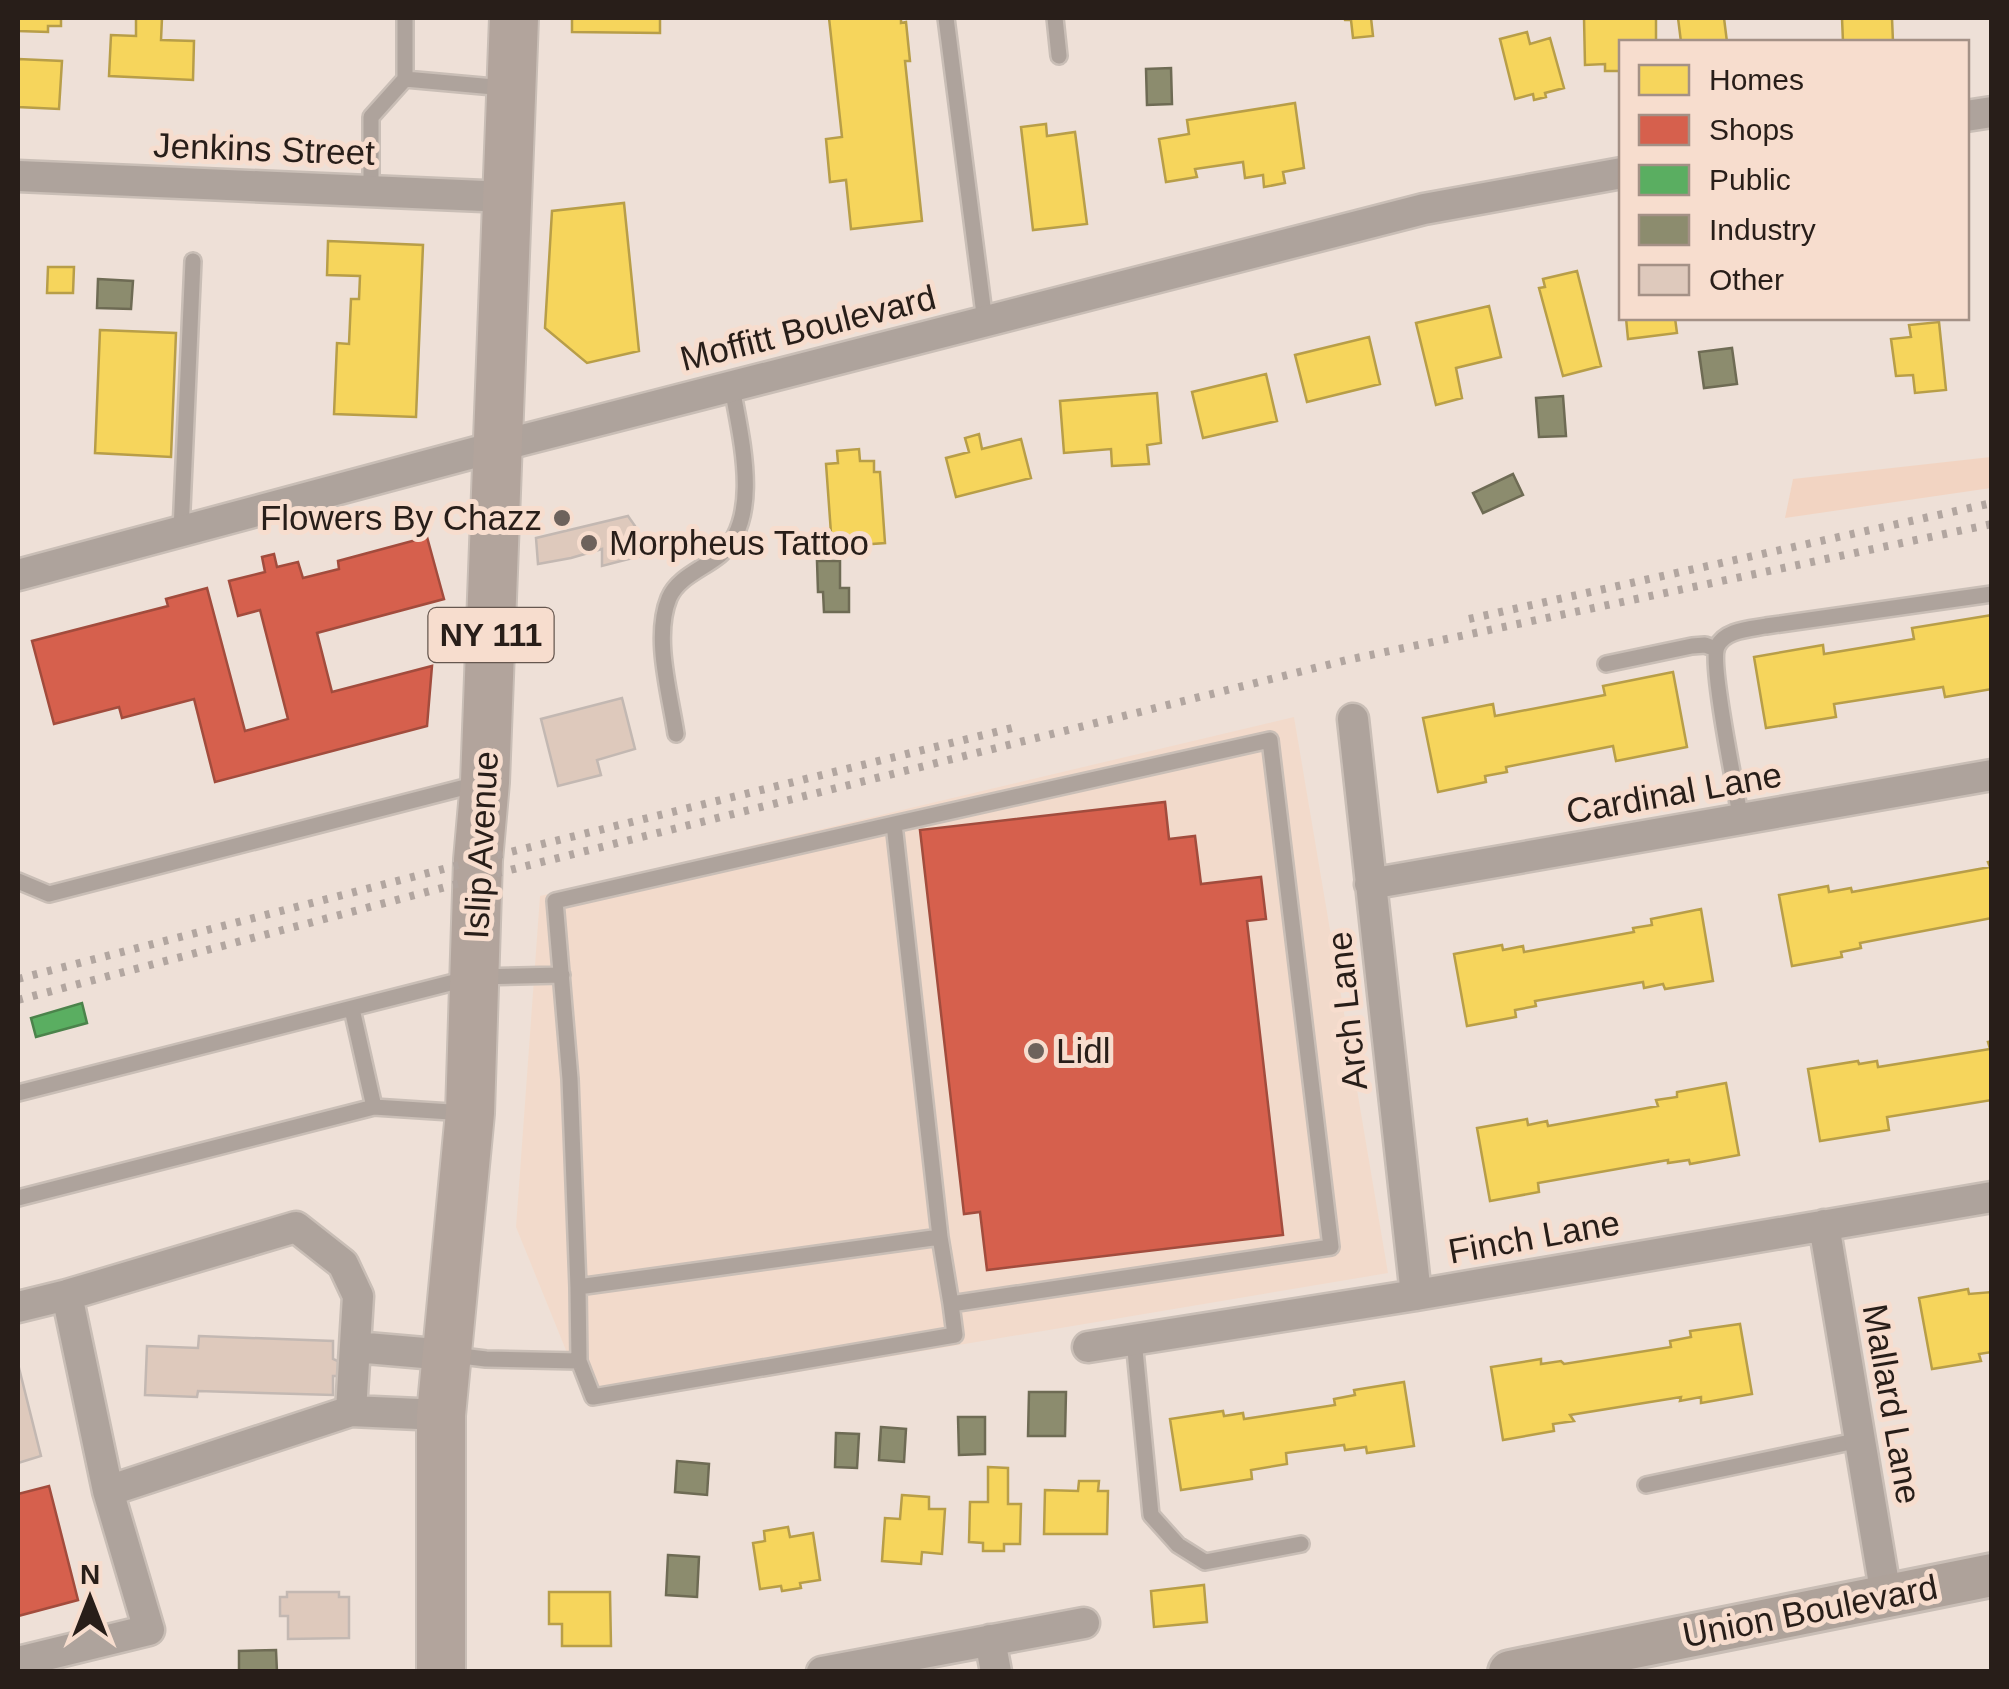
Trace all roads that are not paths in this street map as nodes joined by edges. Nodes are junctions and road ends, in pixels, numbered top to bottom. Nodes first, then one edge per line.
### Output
1 (405, 18) edge
2 (514, 18) edge
3 (946, 18) edge
4 (1056, 18) edge
5 (1059, 56) dead end
6 (406, 79) junction
7 (511, 88) junction
8 (1619, 174) edge
9 (18, 176) edge
10 (371, 192) junction
11 (507, 197) junction
12 (193, 261) dead end
13 (985, 322) junction
14 (732, 386) junction
15 (499, 446) junction
16 (181, 531) junction
17 (18, 574) edge
18 (1992, 594) edge
19 (1716, 650) junction
20 (1606, 664) dead end
21 (1353, 719) dead end
22 (676, 734) dead end
23 (1992, 775) edge
24 (485, 782) junction
25 (1741, 819) junction
26 (894, 824) junction
27 (18, 881) edge
28 (1370, 884) junction
29 (562, 975) junction
30 (474, 977) junction
31 (352, 1009) junction
32 (18, 1093) edge
33 (374, 1108) junction
34 (470, 1113) junction
35 (1992, 1197) edge
36 (18, 1198) edge
37 (1824, 1226) junction
38 (940, 1237) junction
39 (578, 1287) junction
40 (67, 1296) junction
41 (1416, 1296) junction
42 (952, 1304) junction
43 (18, 1308) edge
44 (1134, 1340) junction
45 (355, 1347) junction
46 (1088, 1347) dead end
47 (447, 1355) junction
48 (578, 1361) junction
49 (351, 1411) junction
50 (442, 1415) junction
51 (1860, 1440) junction
52 (1646, 1485) dead end
53 (108, 1490) junction
54 (1301, 1544) dead end
55 (1992, 1575) edge
56 (1886, 1596) junction
57 (1084, 1623) dead end
58 (990, 1640) junction
59 (18, 1662) edge
60 (442, 1672) edge
61 (822, 1672) edge
62 (996, 1672) edge
63 (1510, 1672) edge

1 - 6 lane
2 - 7 main road, Islip Avenue / NY 111
3 - 13 lane
4 - 5 lane
6 - 7 lane
6 - 10 lane
7 - 11 main road, Islip Avenue / NY 111
8 - 13 street, Moffitt Boulevard
9 - 10 street, Jenkins Street
10 - 11 street, Jenkins Street
11 - 15 main road, Islip Avenue / NY 111
12 - 16 lane
13 - 14 street, Moffitt Boulevard
14 - 15 street, Moffitt Boulevard
14 - 22 lane
15 - 16 street, Moffitt Boulevard
15 - 24 main road, Islip Avenue / NY 111
16 - 17 street, Moffitt Boulevard
18 - 19 lane
19 - 20 lane
19 - 25 lane
21 - 28 street, Arch Lane
23 - 25 street, Cardinal Lane
24 - 27 lane
24 - 30 main road, Islip Avenue / NY 111
25 - 28 street, Cardinal Lane
26 - 29 lane
26 - 38 lane
26 - 42 lane
28 - 41 street, Arch Lane
29 - 30 lane
29 - 39 lane
30 - 31 lane
30 - 34 main road, Islip Avenue / NY 111
31 - 32 lane
31 - 33 lane
33 - 34 lane
33 - 36 lane
34 - 47 main road, Islip Avenue / NY 111
35 - 37 street, Finch Lane
37 - 41 street, Finch Lane
37 - 51 street, Mallard Lane
38 - 39 lane
38 - 42 lane
39 - 48 lane
40 - 43 street
40 - 45 street
40 - 53 street
41 - 44 street, Finch Lane
42 - 48 lane
44 - 46 street, Finch Lane
44 - 54 lane
45 - 47 street
45 - 49 street
47 - 48 lane
47 - 50 main road, Islip Avenue / NY 111
49 - 50 street
49 - 53 street
50 - 60 main road, Islip Avenue / NY 111
51 - 52 lane
51 - 56 street, Mallard Lane
53 - 59 street
55 - 56 main road, Union Boulevard
56 - 63 main road, Union Boulevard
57 - 58 street
58 - 61 street
58 - 62 street

